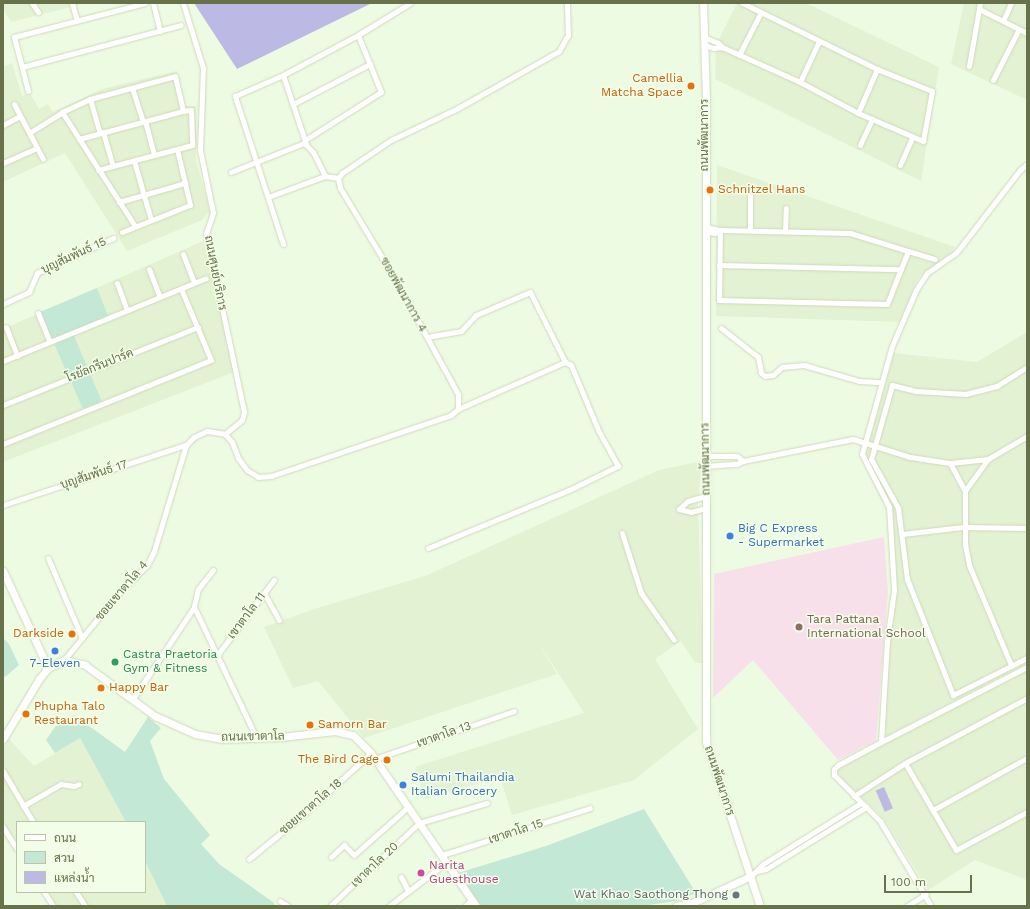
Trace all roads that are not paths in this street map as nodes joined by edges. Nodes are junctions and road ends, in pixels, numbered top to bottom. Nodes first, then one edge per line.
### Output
1 (32, 3) edge
2 (72, 3) edge
3 (145, 3) edge
4 (152, 3) edge
5 (183, 3) edge
6 (410, 3) edge
7 (567, 3) edge
8 (703, 3) edge
9 (742, 3) edge
10 (980, 3) edge
11 (1011, 3) edge
12 (979, 9) junction
13 (38, 12) dead end
14 (761, 12) junction
15 (77, 20) junction
16 (1003, 21) junction
17 (181, 25) dead end
18 (1019, 29) junction
19 (160, 31) junction
20 (1027, 33) edge
21 (358, 35) junction
22 (704, 41) junction
23 (819, 41) junction
24 (739, 55) junction
25 (370, 64) junction
26 (22, 66) junction
27 (969, 66) dead end
28 (877, 69) junction
29 (283, 75) junction
30 (993, 80) dead end
31 (800, 82) junction
32 (132, 88) junction
33 (28, 91) dead end
34 (90, 99) junction
35 (14, 104) dead end
36 (293, 104) junction
37 (183, 111) junction
38 (62, 112) junction
39 (858, 113) junction
40 (20, 116) junction
41 (872, 119) junction
42 (144, 122) junction
43 (3, 125) edge
44 (102, 132) junction
45 (29, 133) junction
46 (912, 138) junction
47 (79, 139) junction
48 (305, 142) junction
49 (860, 145) dead end
50 (37, 148) junction
51 (177, 149) junction
52 (154, 155) junction
53 (43, 159) dead end
54 (134, 161) junction
55 (255, 162) junction
56 (3, 163) edge
57 (1027, 164) edge
58 (900, 165) dead end
59 (112, 166) junction
60 (98, 170) junction
61 (231, 172) dead end
62 (325, 176) junction
63 (338, 178) junction
64 (185, 183) junction
65 (750, 192) dead end
66 (144, 195) junction
67 (268, 197) junction
68 (119, 202) junction
69 (786, 208) dead end
70 (151, 220) junction
71 (135, 226) junction
72 (706, 230) junction
73 (720, 230) junction
74 (750, 230) junction
75 (785, 231) junction
76 (122, 232) dead end
77 (113, 238) dead end
78 (283, 244) dead end
79 (908, 251) junction
80 (183, 254) dead end
81 (935, 259) dead end
82 (719, 265) junction
83 (149, 269) dead end
84 (901, 270) junction
85 (206, 278) dead end
86 (117, 283) dead end
87 (194, 283) junction
88 (181, 288) junction
89 (160, 297) junction
90 (3, 304) edge
91 (127, 310) junction
92 (38, 313) dead end
93 (6, 327) dead end
94 (198, 327) junction
95 (721, 328) dead end
96 (427, 337) junction
97 (50, 342) junction
98 (17, 356) junction
99 (3, 361) edge
100 (565, 362) junction
101 (1027, 368) edge
102 (881, 382) junction
103 (3, 405) edge
104 (458, 409) junction
105 (225, 434) junction
106 (1027, 436) edge
107 (864, 443) junction
108 (3, 444) edge
109 (186, 445) junction
110 (874, 448) junction
111 (706, 456) junction
112 (988, 459) junction
113 (743, 461) junction
114 (950, 463) junction
115 (706, 466) junction
116 (965, 491) junction
117 (706, 496) junction
118 (3, 505) edge
119 (706, 508) junction
120 (963, 527) junction
121 (1027, 528) edge
122 (622, 533) dead end
123 (902, 534) junction
124 (428, 548) dead end
125 (48, 558) dead end
126 (213, 570) dead end
127 (3, 571) edge
128 (274, 580) dead end
129 (264, 593) junction
130 (194, 607) junction
131 (279, 620) dead end
132 (82, 638) junction
133 (674, 640) dead end
134 (218, 654) junction
135 (1027, 658) edge
136 (64, 660) junction
137 (1011, 666) junction
138 (1027, 667) edge
139 (48, 668) junction
140 (1027, 698) edge
141 (132, 700) junction
142 (514, 711) dead end
143 (3, 739) edge
144 (257, 739) junction
145 (881, 742) junction
146 (373, 756) junction
147 (1027, 758) edge
148 (905, 763) junction
149 (3, 771) edge
150 (5, 779) edge
151 (79, 784) dead end
152 (854, 796) junction
153 (487, 803) dead end
154 (861, 803) junction
155 (23, 806) junction
156 (408, 807) junction
157 (866, 807) junction
158 (590, 808) dead end
159 (933, 810) junction
160 (1027, 812) edge
161 (32, 821) edge
162 (420, 823) junction
163 (3, 827) edge
164 (16, 848) edge
165 (442, 855) junction
166 (331, 857) dead end
167 (249, 859) dead end
168 (447, 862) junction
169 (757, 871) junction
170 (750, 876) junction
171 (401, 877) dead end
172 (408, 891) junction
173 (45, 893) edge
174 (77, 894) edge
175 (926, 894) junction
176 (472, 899) junction
177 (280, 901) dead end
178 (52, 906) edge
179 (85, 906) edge
180 (288, 906) edge
181 (330, 906) edge
182 (389, 906) edge
183 (465, 906) edge
184 (476, 906) edge
185 (676, 906) edge
186 (760, 906) edge
187 (907, 906) edge
188 (932, 906) edge

1 - 13 street
2 - 15 street
3 - 15 street
4 - 19 street
5 - 105 street, ถนนศูนย์บริการ
6 - 21 street
7 - 63 street
8 - 22 street, ถนนพัฒนาการ
9 - 14 street
10 - 12 street
11 - 16 street
12 - 16 street
12 - 27 street
14 - 23 street
14 - 24 street
15 - 26 street
16 - 18 street
17 - 19 street
18 - 20 street
18 - 30 street
19 - 26 street
21 - 25 street
21 - 29 street
22 - 24 street
22 - 72 street, ถนนพัฒนาการ
23 - 28 street
23 - 31 street
24 - 31 street
25 - 36 street
25 - 48 street
26 - 33 street
28 - 39 street
28 - 46 street
29 - 36 street
29 - 55 street
31 - 39 street
32 - 34 street
32 - 37 street
32 - 42 street
34 - 38 street
34 - 44 street
35 - 40 street
36 - 48 street
37 - 42 street
37 - 51 street
38 - 45 street
38 - 47 street
39 - 41 street
40 - 43 street
40 - 45 street
41 - 46 street
41 - 49 street
42 - 44 street
42 - 52 street
44 - 47 street
44 - 59 street
45 - 50 street
46 - 58 street
47 - 60 street
48 - 55 street
48 - 62 street
50 - 53 street
50 - 56 street
51 - 52 street
51 - 64 street
52 - 54 street
54 - 59 street
54 - 66 street
55 - 61 street
55 - 67 street
57 - 102 street
59 - 60 street
60 - 68 street
62 - 63 street
62 - 67 street
63 - 96 street, ซอยพัฒนาการ 4
64 - 66 street
64 - 70 street
65 - 74 street
66 - 68 street
66 - 70 street
67 - 78 street
68 - 71 street
69 - 75 street
70 - 71 street
71 - 76 street
72 - 73 street
72 - 111 street, ถนนพัฒนาการ
73 - 74 street
73 - 82 street
74 - 75 street
75 - 79 street
77 - 90 street, บุญสัมพันธ์ 15
79 - 81 street
79 - 84 street
80 - 87 street
82 - 84 street
82 - 84 street
83 - 89 street
85 - 87 street
86 - 91 street
87 - 88 street
88 - 89 street
88 - 94 street
89 - 91 street
91 - 97 street
92 - 97 street
93 - 98 street
94 - 103 street, โรยัลกรีนปาร์ค
94 - 108 street
95 - 102 street
96 - 100 street
96 - 104 street, ซอยพัฒนาการ 4
97 - 98 street
98 - 99 street
100 - 104 street
100 - 124 street
101 - 110 street
102 - 107 street
104 - 105 street
105 - 109 street
106 - 112 street
107 - 110 street
107 - 113 street
107 - 145 street
109 - 118 street, บุญสัมพันธ์ 17
109 - 132 street, ซอยเขาตาโล 4
110 - 114 street
110 - 123 street
111 - 113 street
111 - 115 street, ถนนพัฒนาการ
112 - 114 street
112 - 116 street
113 - 115 street
114 - 116 street
115 - 117 street, ถนนพัฒนาการ
116 - 120 street
117 - 119 street, ถนนพัฒนาการ
117 - 119 street
119 - 170 street, ถนนพัฒนาการ
120 - 121 street
120 - 123 street
120 - 137 street
122 - 133 street
123 - 137 street
125 - 132 street
126 - 130 street
127 - 139 street
128 - 129 street, เขาตาโล 11
129 - 131 street
129 - 134 street, เขาตาโล 11
130 - 134 street
130 - 141 street
132 - 136 street, ซอยเขาตาโล 4
134 - 144 street
135 - 137 street
136 - 139 street
136 - 141 street, ถนนเขาตาโล
138 - 145 street
139 - 143 street
140 - 148 street
141 - 144 street, ถนนเขาตาโล
142 - 146 street, เขาตาโล 13
144 - 146 street, ถนนเขาตาโล
145 - 152 street
146 - 156 street, ถนนเขาตาโล
146 - 167 street, ซอยเขาตาโล 18
147 - 159 street
148 - 152 street
148 - 159 street
149 - 150 street
150 - 155 street
151 - 155 street
152 - 154 street
153 - 162 street
154 - 157 street
154 - 169 street
155 - 161 street
156 - 162 street, ถนนเขาตาโล
156 - 166 street
157 - 169 street
157 - 175 street
158 - 165 street, เขาตาโล 15
159 - 160 street
162 - 165 street, ถนนเขาตาโล
162 - 181 street, เขาตาโล 20
163 - 164 street
165 - 168 street, ถนนเขาตาโล
168 - 172 street
168 - 176 street, ถนนเขาตาโล
169 - 170 street
170 - 185 street
170 - 186 street, ถนนพัฒนาการ
171 - 172 street
172 - 182 street
173 - 178 street
174 - 179 street
175 - 187 street
175 - 188 street
176 - 183 street
176 - 184 street, ถนนเขาตาโล
177 - 180 street

